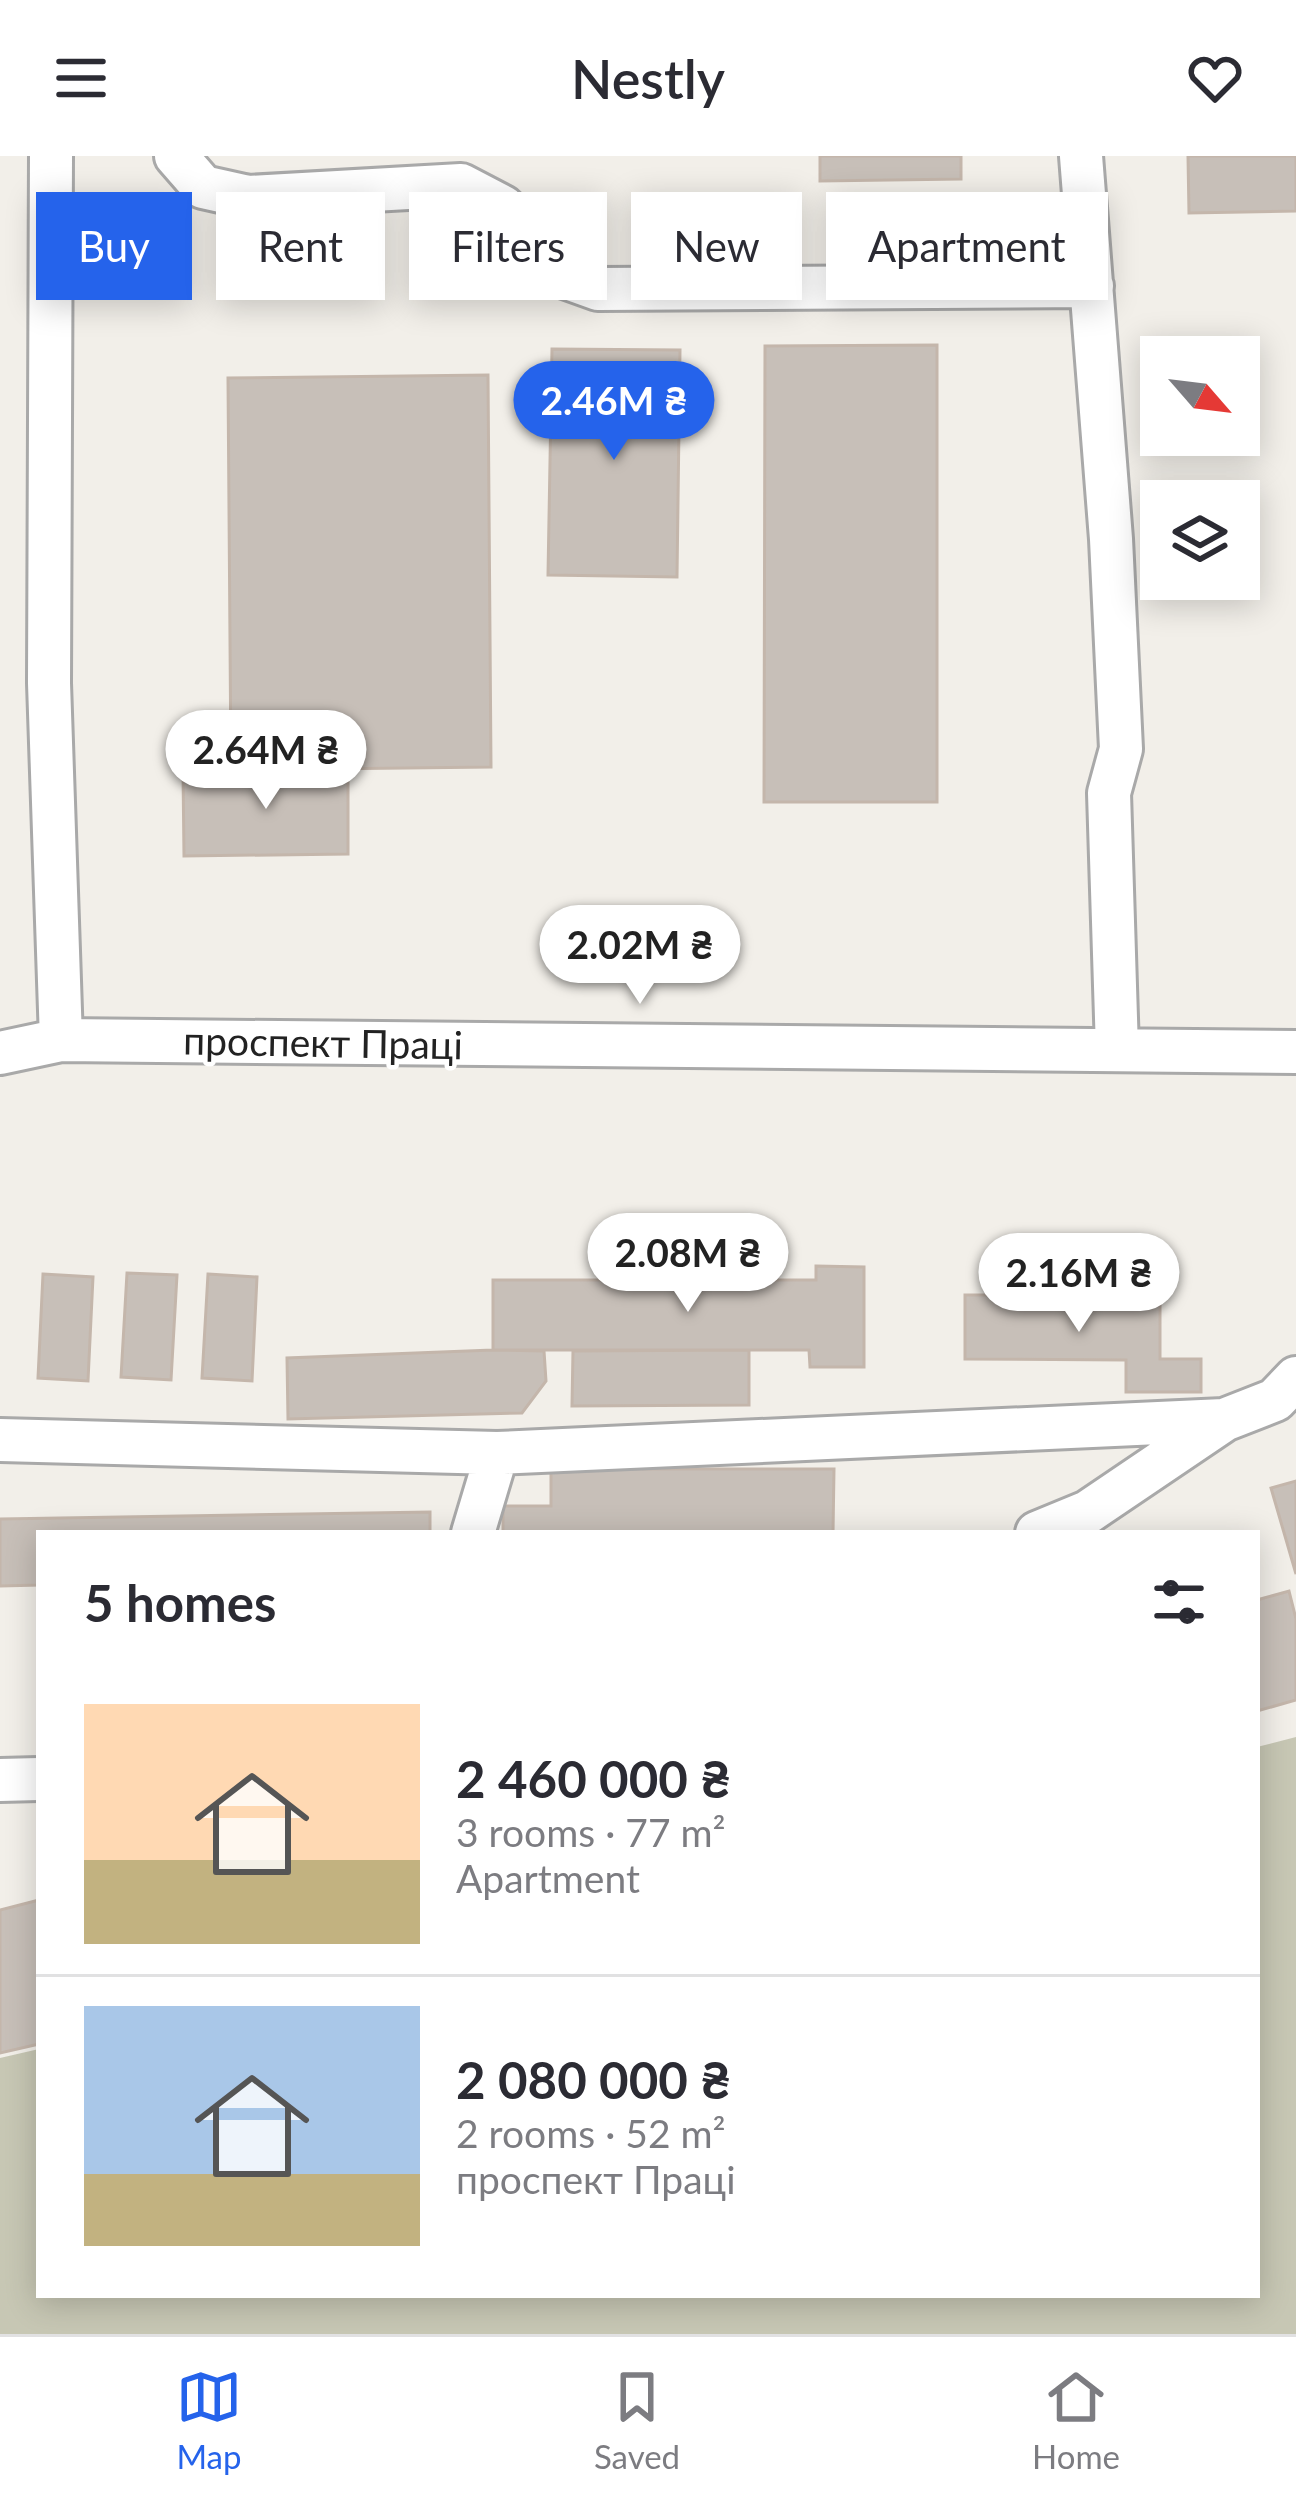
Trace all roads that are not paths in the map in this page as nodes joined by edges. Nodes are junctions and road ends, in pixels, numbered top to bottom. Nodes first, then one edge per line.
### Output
1 (51, 156) edge
2 (176, 156) edge
3 (1082, 156) edge
4 (1085, 192) edge
5 (826, 288) edge
6 (1093, 300) edge
7 (61, 1040) junction
8 (1117, 1050) junction
9 (1296, 1052) edge
10 (0, 1053) edge
11 (1296, 1378) edge
12 (1224, 1420) junction
13 (0, 1440) edge
14 (497, 1453) junction
15 (474, 1530) edge
16 (1044, 1530) edge
17 (36, 1779) edge
18 (0, 1780) edge

1 - 7 street
2 - 5 street
3 - 4 street
6 - 8 street
7 - 8 street, проспект Праці
7 - 10 street, проспект Праці
8 - 9 street, проспект Праці
11 - 12 street
12 - 14 street
12 - 16 street
13 - 14 street
14 - 15 street
17 - 18 street

